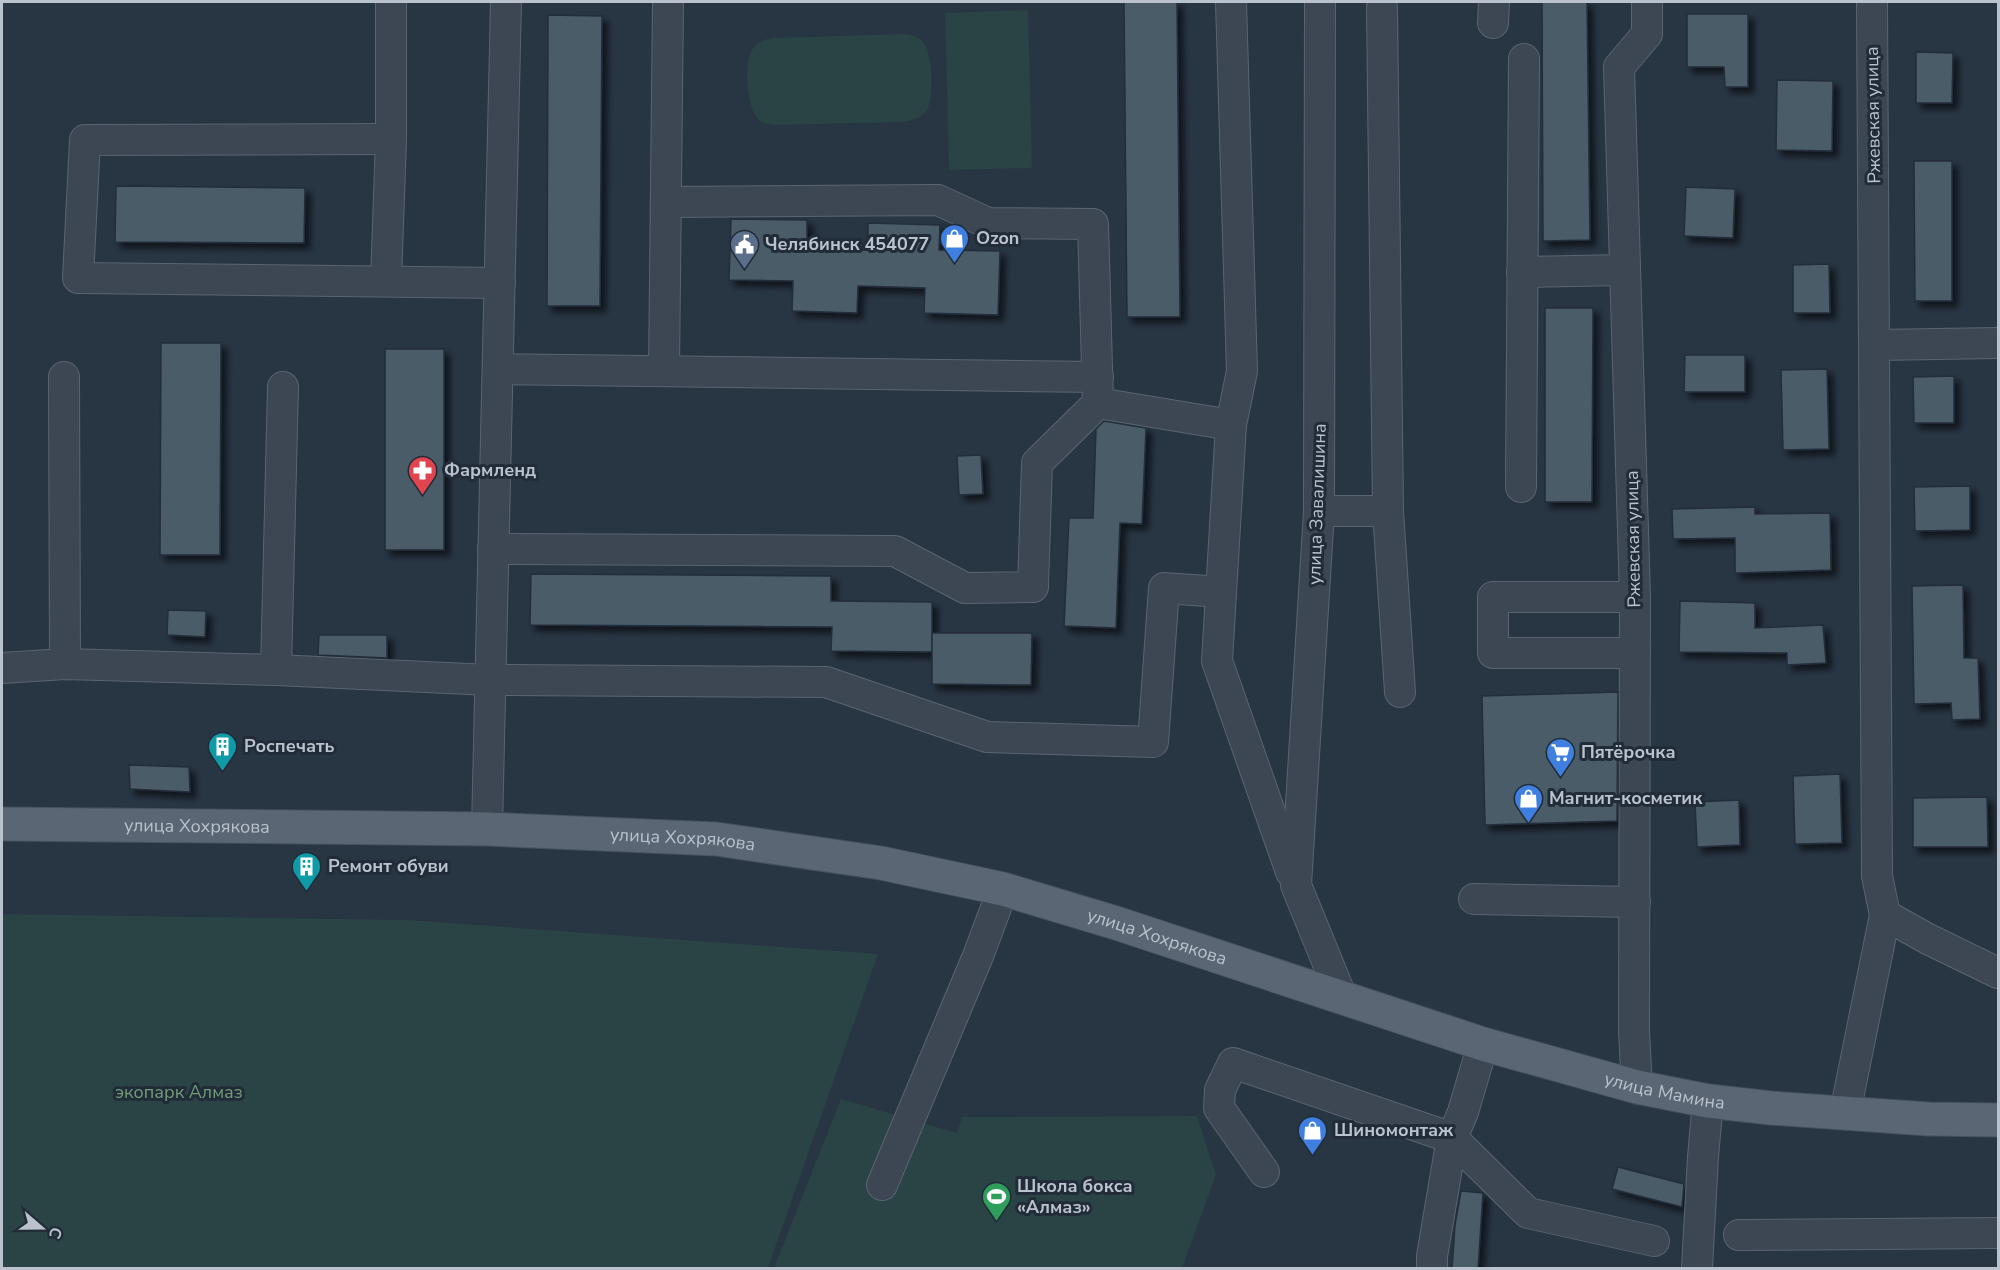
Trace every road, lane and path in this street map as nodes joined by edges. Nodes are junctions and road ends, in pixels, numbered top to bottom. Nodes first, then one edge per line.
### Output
1 (391, 2) edge
2 (506, 2) edge
3 (668, 2) edge
4 (1231, 2) edge
5 (1320, 2) edge
6 (1647, 2) edge
7 (1872, 2) edge
8 (1382, 8) dead end
9 (1524, 59) dead end
10 (391, 139) junction
11 (667, 202) junction
12 (1625, 270) junction
13 (1522, 272) junction
14 (386, 281) junction
15 (500, 283) junction
16 (1998, 343) edge
17 (1875, 345) junction
18 (498, 369) junction
19 (664, 371) junction
20 (64, 377) dead end
21 (283, 387) dead end
22 (1098, 390) junction
23 (1231, 425) junction
24 (1521, 487) dead end
25 (1319, 511) junction
26 (1388, 511) junction
27 (493, 549) junction
28 (1221, 592) junction
29 (1635, 597) junction
30 (1635, 653) junction
31 (64, 664) junction
32 (2, 668) edge
33 (276, 670) junction
34 (490, 680) junction
35 (1400, 692) dead end
36 (2, 824) edge
37 (487, 829) junction
38 (1296, 885) junction
39 (1004, 889) junction
40 (1474, 899) dead end
41 (1635, 902) junction
42 (1886, 915) junction
43 (1998, 973) edge
44 (1342, 998) junction
45 (1483, 1044) junction
46 (1637, 1088) junction
47 (1708, 1101) junction
48 (1845, 1113) junction
49 (1998, 1120) edge
50 (1452, 1138) junction
51 (1264, 1172) dead end
52 (882, 1185) dead end
53 (1998, 1233) edge
54 (1739, 1235) dead end
55 (1654, 1241) dead end
56 (1432, 1269) edge
57 (1697, 1269) edge

1 - 10 street
2 - 15 street
3 - 11 street
4 - 23 street
5 - 25 street, улица Завалишина
6 - 12 street, Ржевская улица
7 - 17 street, Ржевская улица
8 - 26 street
9 - 13 street
10 - 14 street
10 - 14 street
11 - 19 street
11 - 22 street
12 - 13 street
12 - 29 street, Ржевская улица
13 - 24 street
14 - 15 street
15 - 18 street
16 - 17 street
17 - 42 street, Ржевская улица
18 - 19 street
18 - 27 street
19 - 22 street
20 - 31 street
21 - 33 street
22 - 23 street
22 - 27 street
23 - 28 street
25 - 26 street
25 - 38 street, улица Завалишина
26 - 35 street
27 - 34 street
28 - 34 street
28 - 38 street
29 - 30 street, Ржевская улица
29 - 30 street
30 - 41 street, Ржевская улица
31 - 32 street
31 - 33 street
33 - 34 street
34 - 37 street
36 - 37 main road, улица Хохрякова
37 - 39 main road, улица Хохрякова
38 - 44 street, улица Завалишина
39 - 44 main road, улица Хохрякова
39 - 52 street
40 - 41 street
41 - 46 street, Ржевская улица
42 - 43 street
42 - 48 street
44 - 45 main road, улица Мамина
45 - 46 main road, улица Мамина
45 - 50 street
46 - 47 main road, улица Мамина
47 - 48 main road, улица Мамина
47 - 57 street
48 - 49 main road, улица Мамина
50 - 51 street
50 - 55 street
50 - 56 street
53 - 54 street

